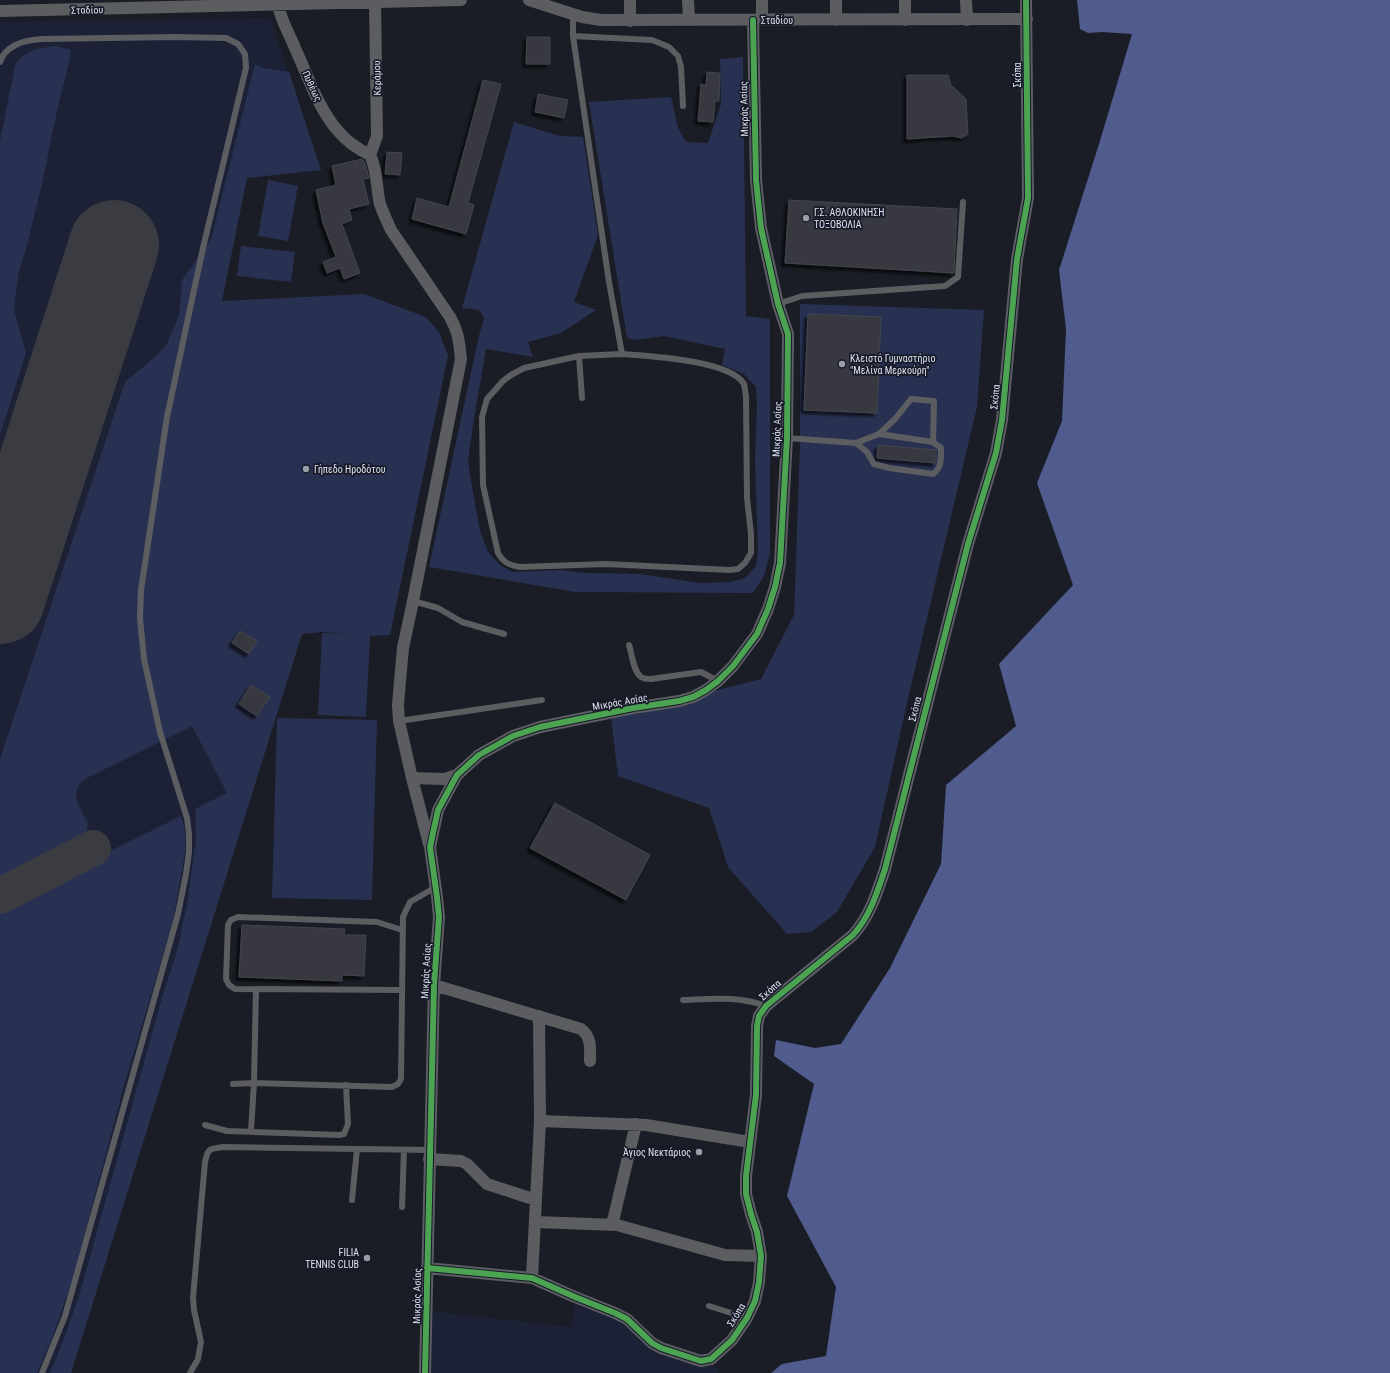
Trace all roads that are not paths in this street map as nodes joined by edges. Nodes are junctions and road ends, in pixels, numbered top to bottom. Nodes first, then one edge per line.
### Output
1 (462, 0) edge
2 (529, 0) edge
3 (568, 0) edge
4 (630, 0) edge
5 (688, 0) edge
6 (762, 0) edge
7 (836, 0) edge
8 (905, 0) edge
9 (966, 0) edge
10 (1026, 0) edge
11 (375, 1) edge
12 (277, 3) edge
13 (170, 4) edge
14 (15, 6) edge
15 (0, 12) edge
16 (570, 13) junction
17 (1027, 19) junction
18 (689, 20) junction
19 (757, 20) junction
20 (836, 20) junction
21 (905, 20) junction
22 (966, 20) junction
23 (630, 21) junction
24 (573, 36) junction
25 (0, 62) edge
26 (683, 106) dead end
27 (370, 155) junction
28 (963, 202) dead end
29 (778, 304) junction
30 (622, 354) junction
31 (579, 356) junction
32 (582, 398) dead end
33 (879, 434) junction
34 (787, 438) junction
35 (933, 442) junction
36 (856, 443) junction
37 (414, 600) junction
38 (504, 634) dead end
39 (629, 645) dead end
40 (718, 681) junction
41 (542, 700) dead end
42 (399, 721) junction
43 (457, 775) junction
44 (412, 778) junction
45 (430, 847) junction
46 (436, 887) junction
47 (402, 930) junction
48 (434, 985) junction
49 (256, 989) junction
50 (401, 990) junction
51 (683, 1000) dead end
52 (766, 1006) junction
53 (539, 1016) junction
54 (590, 1061) dead end
55 (254, 1083) junction
56 (233, 1084) dead end
57 (346, 1085) junction
58 (540, 1121) junction
59 (636, 1124) junction
60 (206, 1125) dead end
61 (251, 1131) junction
62 (750, 1142) junction
63 (357, 1149) junction
64 (404, 1150) junction
65 (430, 1154) junction
66 (352, 1200) dead end
67 (536, 1200) junction
68 (402, 1207) dead end
69 (535, 1222) junction
70 (612, 1225) junction
71 (761, 1256) junction
72 (427, 1268) junction
73 (532, 1278) junction
74 (709, 1306) dead end
75 (747, 1318) junction
76 (42, 1373) edge
77 (190, 1373) edge
78 (425, 1373) edge

1 - 11 street, Σταδίου
2 - 16 street, Σταδίου
3 - 16 street
4 - 23 street
5 - 18 street
6 - 19 street, Μικράς Ασίας
7 - 20 street
8 - 21 street
9 - 22 street
10 - 17 street, Σκόπα
11 - 12 street, Σταδίου
11 - 27 street, Κεράμου
12 - 13 street, Σταδίου
12 - 27 street, Πυθέως
13 - 14 street, Σταδίου
14 - 15 street, Σταδίου
16 - 23 street, Σταδίου
16 - 24 lane
17 - 22 street, Σταδίου
17 - 52 street, Σκόπα
18 - 19 street, Σταδίου
18 - 23 street, Σταδίου
19 - 20 street, Σταδίου
19 - 29 street, Μικράς Ασίας
20 - 21 street, Σταδίου
21 - 22 street, Σταδίου
24 - 26 lane
24 - 30 lane
25 - 76 lane
27 - 37 street
28 - 29 lane
29 - 34 street, Μικράς Ασίας
30 - 31 lane
30 - 31 lane
31 - 32 lane
33 - 35 lane
33 - 35 lane
33 - 36 lane
34 - 36 lane
34 - 40 street, Μικράς Ασίας
35 - 36 lane
37 - 38 lane
37 - 42 street
39 - 40 lane
40 - 43 street, Μικράς Ασίας
41 - 42 lane
42 - 44 street
43 - 44 street
43 - 45 street, Μικράς Ασίας
44 - 45 street
45 - 46 street, Μικράς Ασίας
46 - 47 lane
46 - 48 street, Μικράς Ασίας
47 - 49 lane
47 - 50 lane
48 - 53 street
48 - 65 street, Μικράς Ασίας
49 - 50 lane
49 - 55 lane
50 - 57 lane
51 - 52 lane
52 - 62 street, Σκόπα
53 - 54 street
53 - 58 street
55 - 56 lane
55 - 57 lane
55 - 61 lane
57 - 61 lane
58 - 59 street
58 - 67 street
59 - 62 street
59 - 70 street
60 - 61 lane
62 - 71 street, Σκόπα
63 - 64 lane
63 - 66 lane
63 - 77 lane
64 - 65 lane
64 - 68 lane
65 - 67 street
65 - 72 street, Μικράς Ασίας
67 - 69 street
69 - 70 street
69 - 73 street
70 - 71 street
71 - 75 street, Σκόπα
72 - 73 street
72 - 78 street, Μικράς Ασίας
73 - 75 street, Σκόπα
74 - 75 lane

